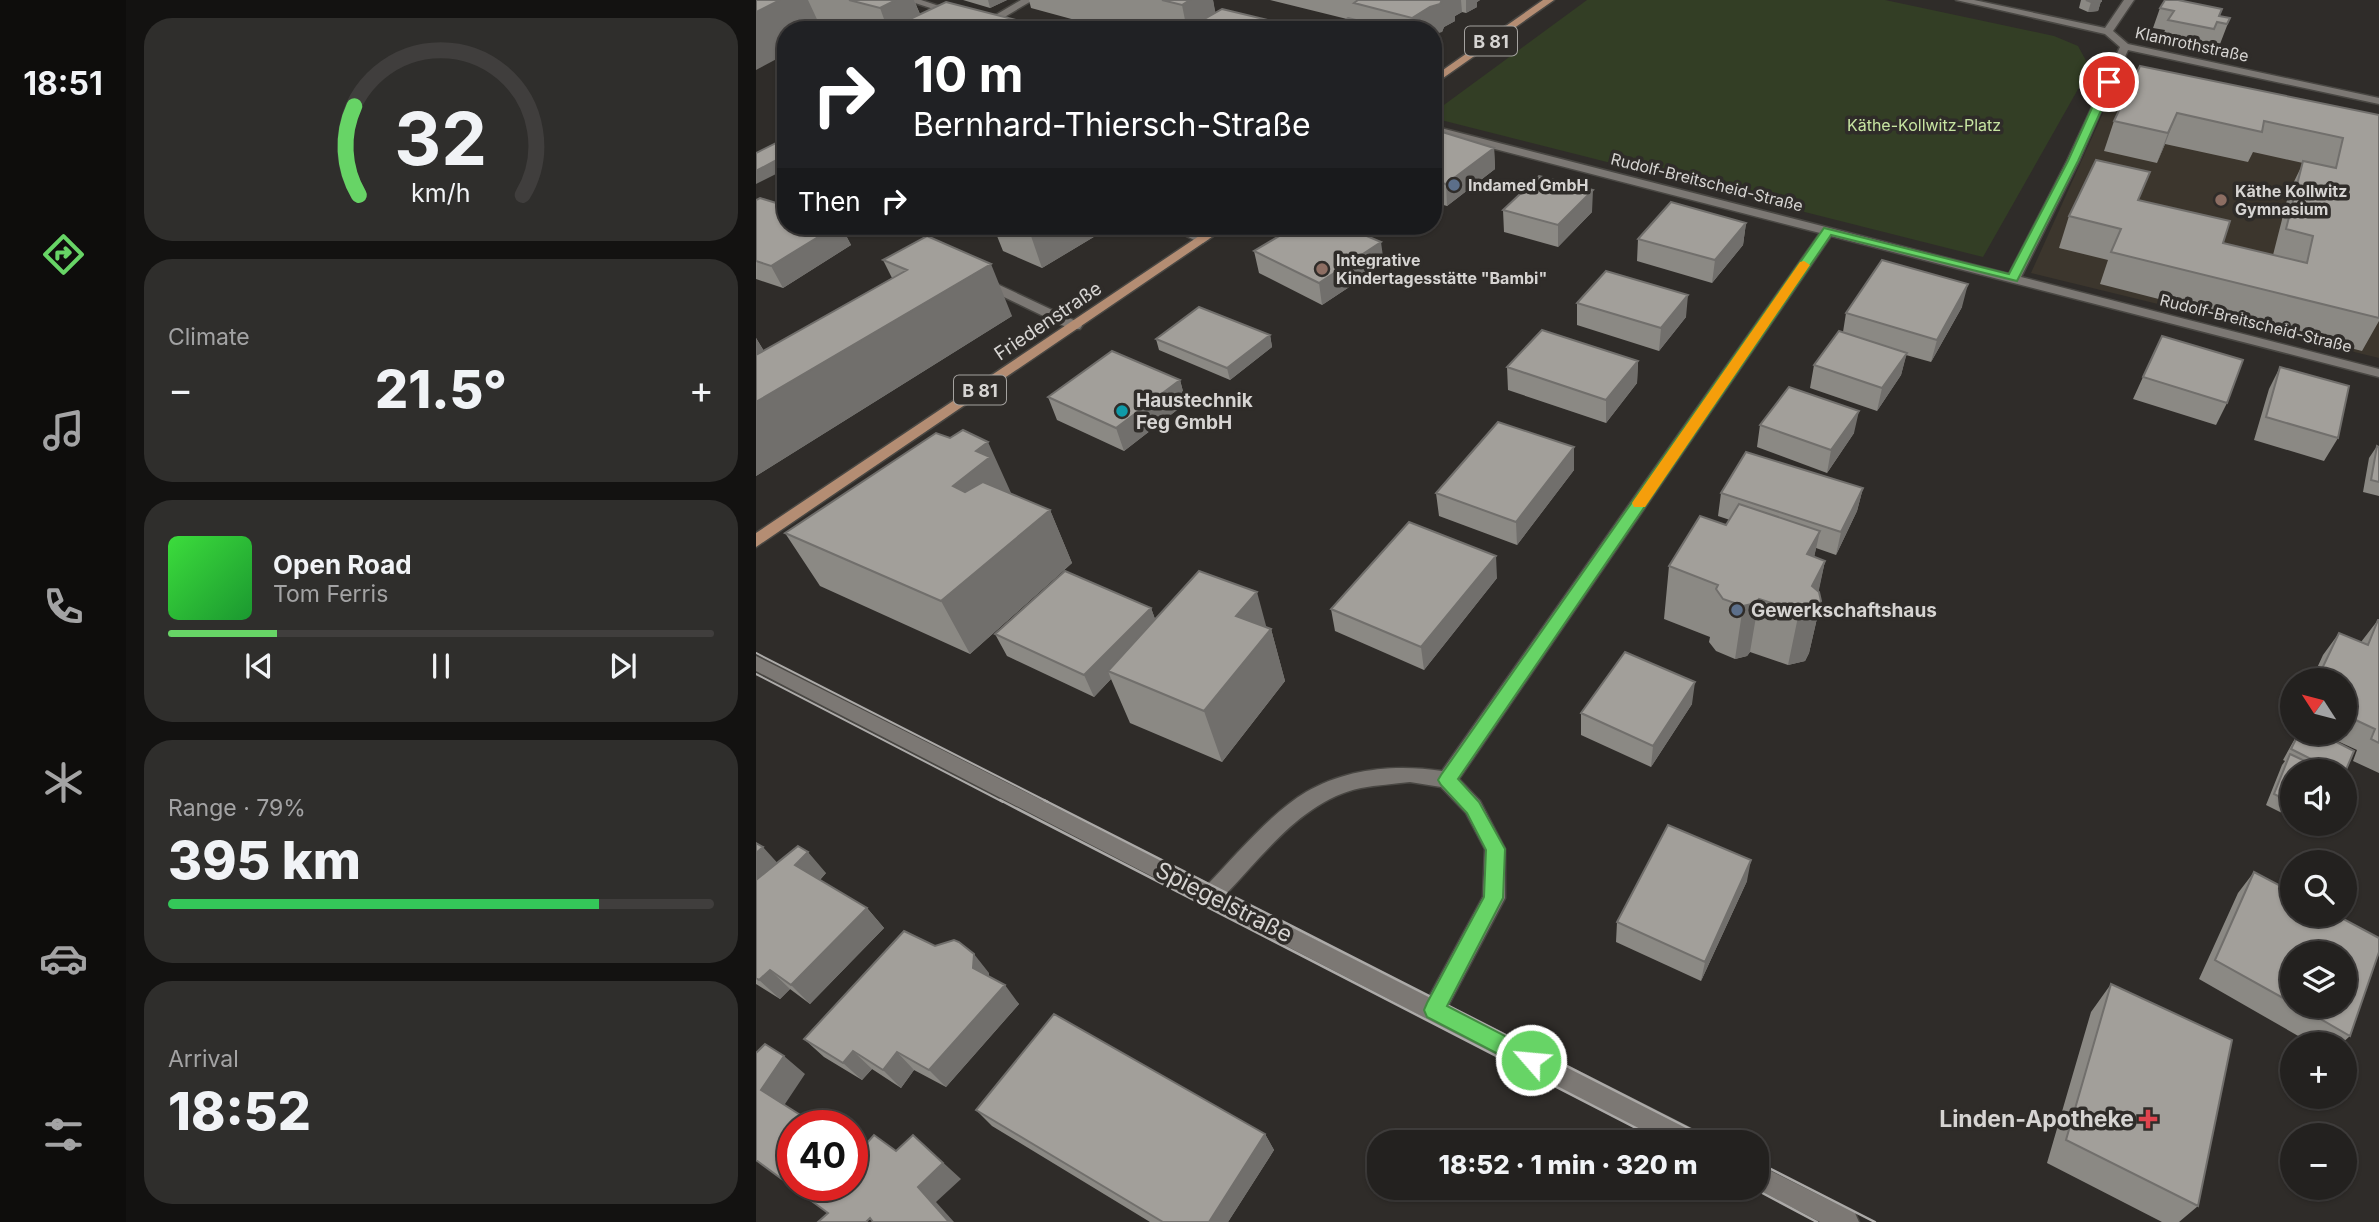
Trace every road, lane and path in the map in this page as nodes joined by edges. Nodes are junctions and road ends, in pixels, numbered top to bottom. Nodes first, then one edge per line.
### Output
1 (911, 0) edge
2 (1028, 0) edge
3 (1549, 0) edge
4 (1961, 0) edge
5 (2129, 0) edge
6 (961, 15) edge
7 (974, 19) edge
8 (980, 21) edge
9 (991, 21) edge
10 (2108, 32) junction
11 (2125, 46) junction
12 (1442, 76) edge
13 (2379, 101) edge
14 (1442, 132) edge
15 (1828, 231) junction
16 (1194, 235) edge
17 (1209, 235) edge
18 (1203, 239) junction
19 (961, 271) edge
20 (2012, 279) junction
21 (1075, 326) junction
22 (2379, 373) edge
23 (756, 541) edge
24 (756, 663) edge
25 (1447, 780) junction
26 (1211, 895) junction
27 (1434, 1010) junction
28 (1667, 1130) edge
29 (1769, 1182) edge
30 (1846, 1222) edge

1 - 6 street
2 - 9 street
3 - 12 main road, B 81
4 - 10 street, Klamrothstraße
5 - 10 street
7 - 8 street
10 - 11 street, Klamrothstraße
11 - 13 street, Klamrothstraße
11 - 20 street
14 - 15 street, Rudolf-Breitscheid-Straße
15 - 20 street, Rudolf-Breitscheid-Straße
15 - 25 street
16 - 18 street
17 - 18 main road, Friedenstraße / B 81
18 - 21 main road, Friedenstraße / B 81
19 - 21 street
20 - 22 street, Rudolf-Breitscheid-Straße
21 - 23 main road, Friedenstraße / B 81
24 - 26 street, Spiegelstraße
25 - 26 street
25 - 27 street
26 - 27 street, Spiegelstraße
27 - 28 street, Spiegelstraße
29 - 30 street

